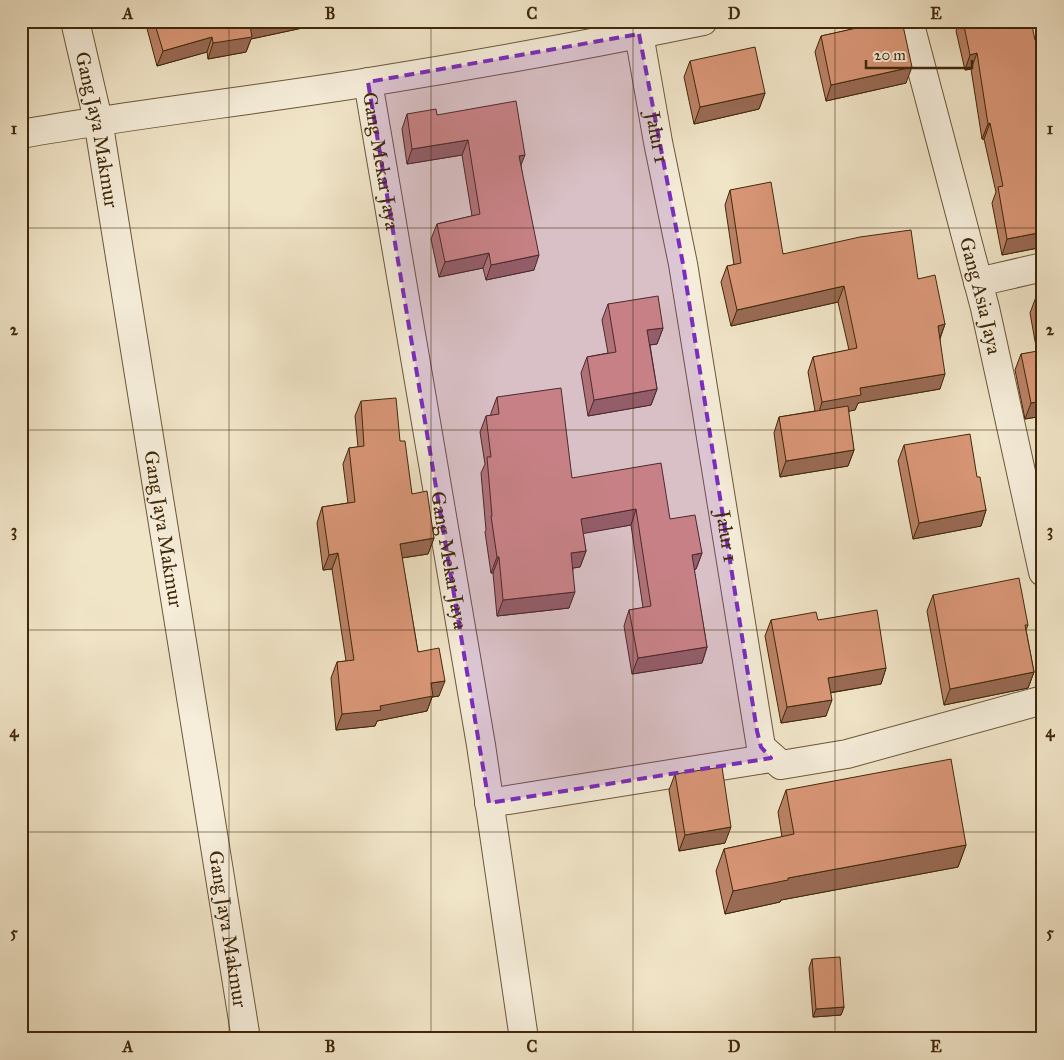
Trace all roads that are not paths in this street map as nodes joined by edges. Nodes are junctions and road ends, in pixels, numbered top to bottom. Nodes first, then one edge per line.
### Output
1 (75, 21) edge
2 (703, 21) edge
3 (909, 21) edge
4 (639, 34) junction
5 (368, 82) junction
6 (98, 120) junction
7 (21, 134) edge
8 (1043, 267) edge
9 (978, 282) junction
10 (1043, 572) edge
11 (1043, 700) edge
12 (771, 758) junction
13 (489, 803) junction
14 (246, 1039) edge
15 (524, 1039) edge

1 - 6 street, Gang Jaya Makmur
2 - 4 street
3 - 9 street, Gang Asia Jaya
4 - 5 street
4 - 12 street, Jalur 1
5 - 6 street
5 - 13 street, Gang Mekar Jaya
6 - 7 street
6 - 14 street, Gang Jaya Makmur
8 - 9 street
9 - 10 street, Gang Asia Jaya
11 - 12 street
12 - 13 street
13 - 15 street, Gang Mekar Jaya

